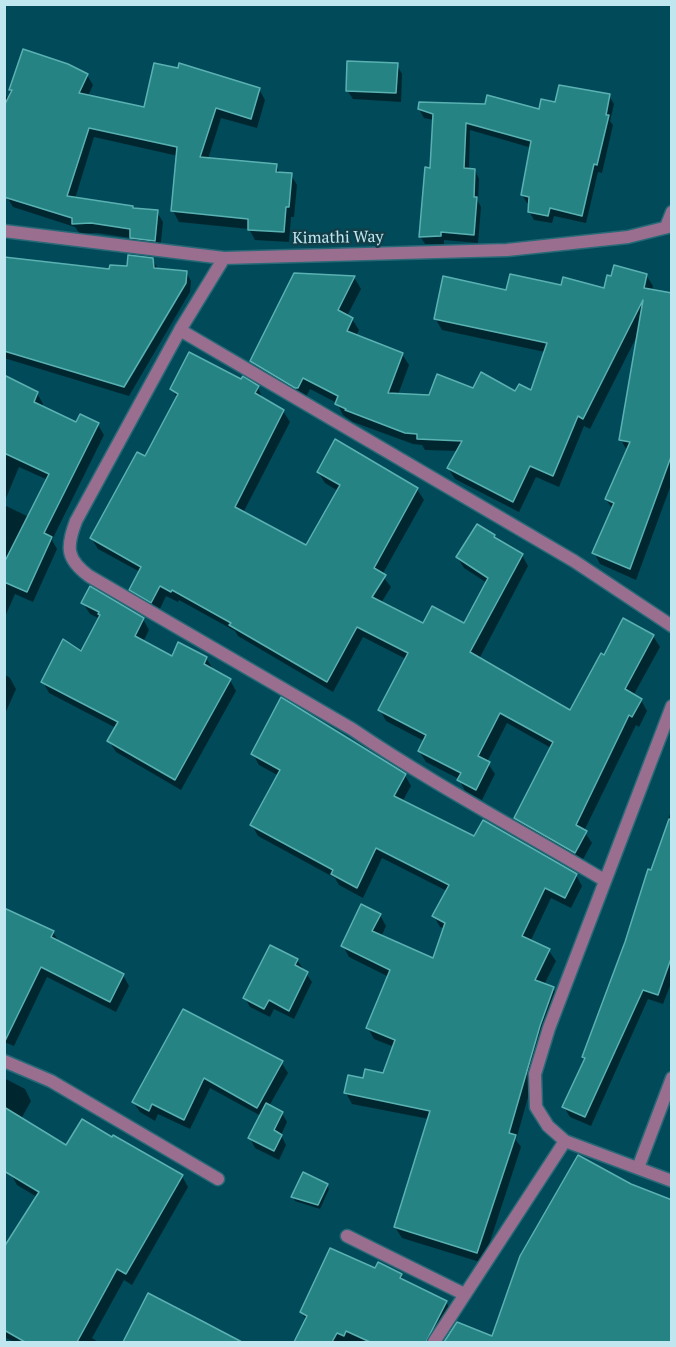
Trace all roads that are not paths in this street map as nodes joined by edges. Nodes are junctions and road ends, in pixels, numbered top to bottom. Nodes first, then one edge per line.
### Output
1 (672, 212) edge
2 (669, 226) edge
3 (4, 231) edge
4 (224, 258) junction
5 (180, 330) junction
6 (672, 626) edge
7 (672, 706) edge
8 (604, 880) junction
9 (4, 1061) edge
10 (672, 1078) edge
11 (564, 1141) junction
12 (638, 1168) junction
13 (218, 1179) dead end
14 (672, 1181) edge
15 (347, 1236) dead end
16 (464, 1294) junction
17 (434, 1342) edge

1 - 2 street
2 - 4 street, Kimathi Way
3 - 4 street, Kimathi Way
4 - 5 street
5 - 6 street
5 - 8 street
7 - 8 street
8 - 11 street
9 - 13 street
10 - 12 street
11 - 12 street
11 - 16 street
12 - 14 street
15 - 16 street
16 - 17 street

